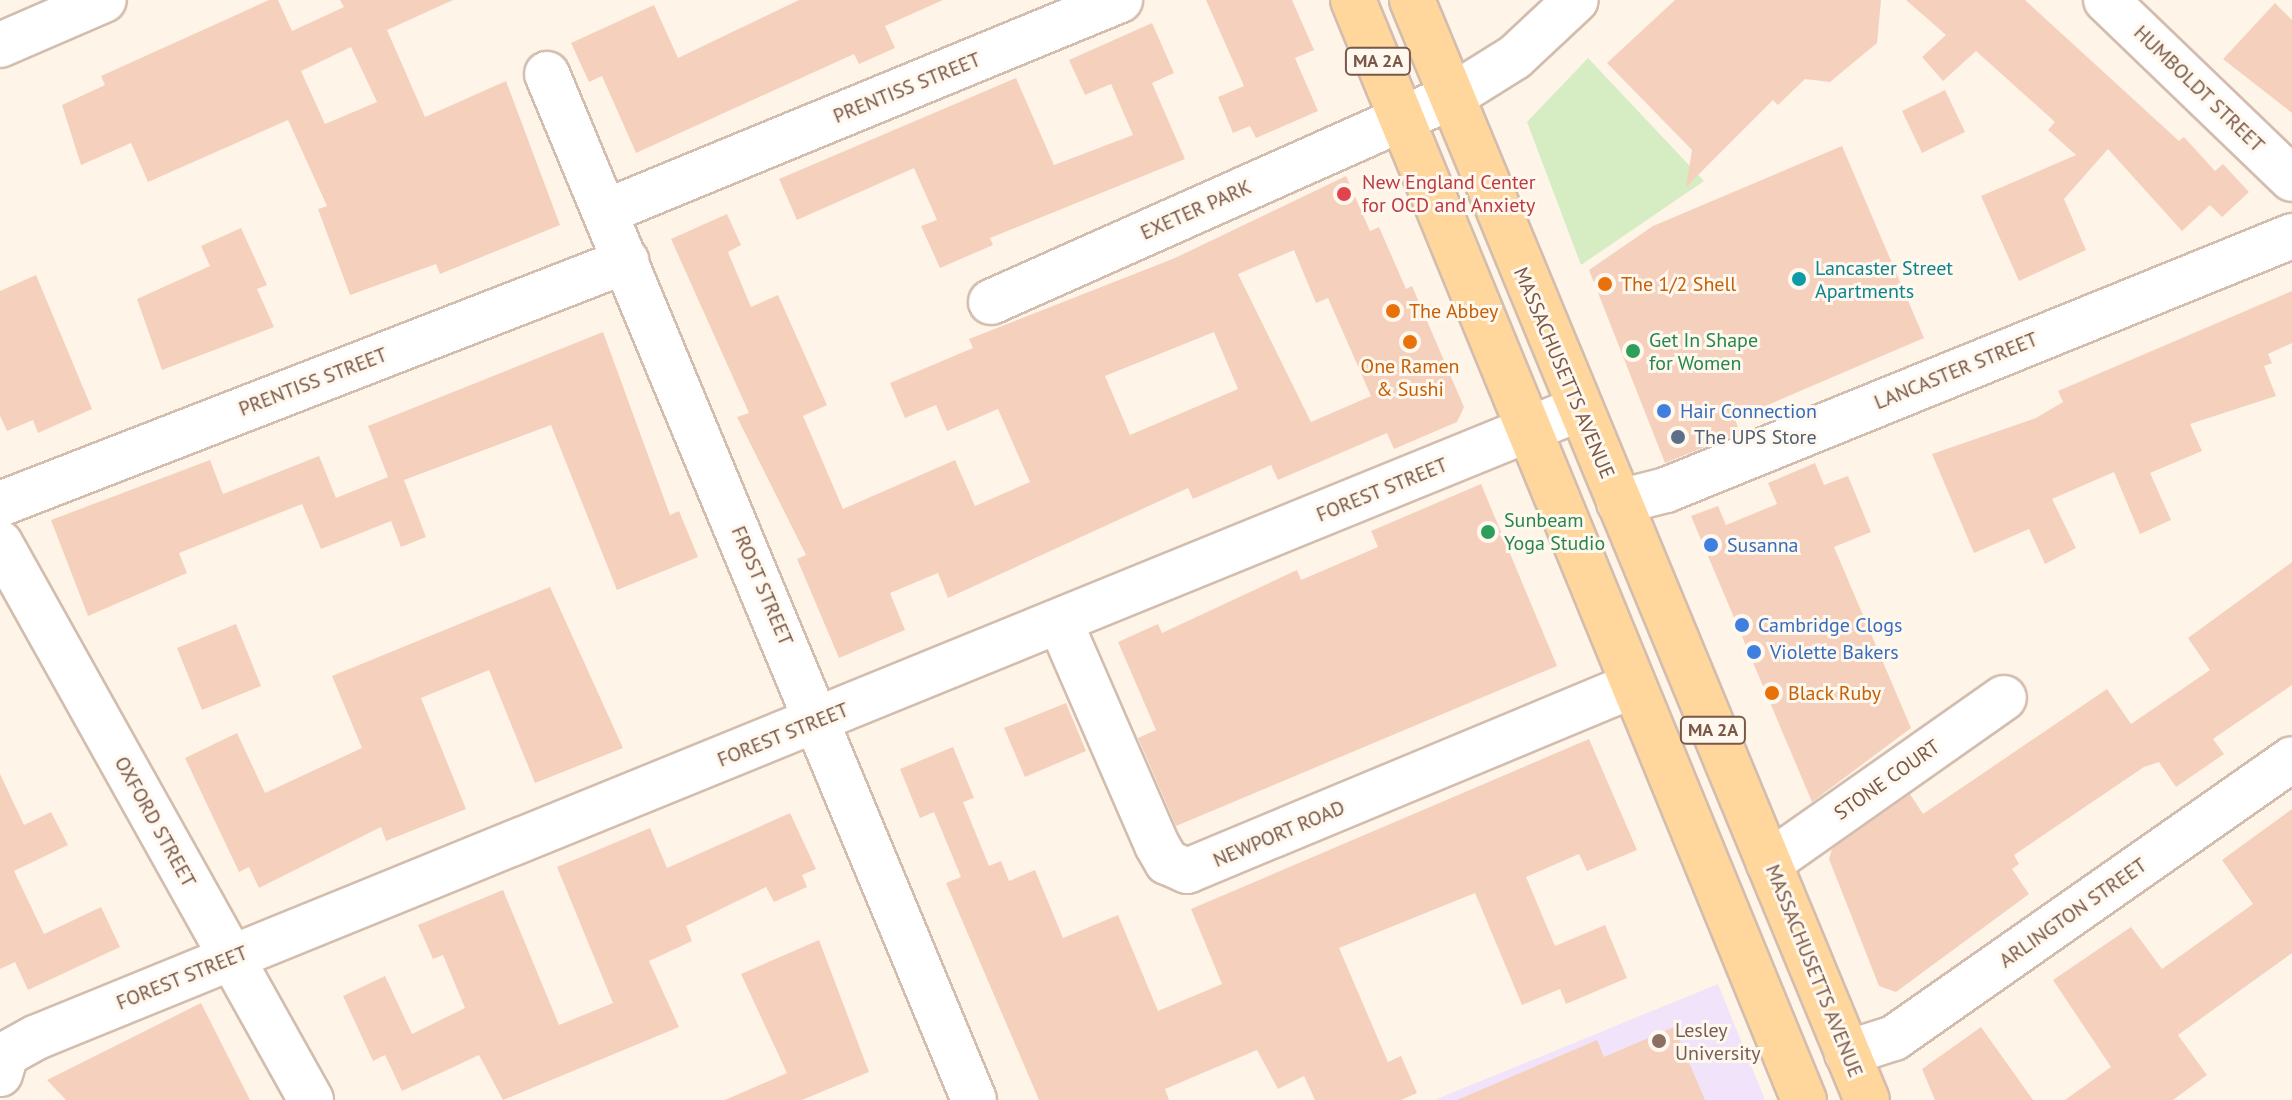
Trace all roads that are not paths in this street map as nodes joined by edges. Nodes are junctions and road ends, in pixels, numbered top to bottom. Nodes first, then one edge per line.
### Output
1 (104, 0) edge
2 (1120, 0) edge
3 (1353, 0) edge
4 (1412, 0) edge
5 (1576, 0) edge
6 (2106, 0) edge
7 (0, 45) edge
8 (547, 74) dead end
9 (1451, 97) junction
10 (1403, 121) junction
11 (2292, 179) edge
12 (605, 212) junction
13 (2292, 236) edge
14 (626, 261) junction
15 (991, 302) dead end
16 (1579, 409) junction
17 (1533, 427) junction
18 (1619, 502) junction
19 (0, 504) edge
20 (0, 543) edge
21 (1060, 622) junction
22 (1633, 685) junction
23 (2004, 698) dead end
24 (819, 721) junction
25 (2292, 759) edge
26 (1769, 863) junction
27 (230, 959) junction
28 (1847, 1053) junction
29 (0, 1074) edge
30 (311, 1100) edge
31 (974, 1100) edge
32 (1804, 1100) edge
33 (1867, 1100) edge

1 - 7 street
2 - 12 street, PRENTISS STREET
3 - 10 main road, MA 2A
4 - 9 main road, MASSACHUSETTS AVENUE / MA 2A
5 - 9 street, EXETER PARK
6 - 11 street, HUMBOLDT STREET
8 - 12 street, FROST STREET
9 - 10 street, EXETER PARK
9 - 16 main road, MASSACHUSETTS AVENUE / MA 2A
10 - 15 street, EXETER PARK
10 - 17 main road, MA 2A
12 - 14 street, FROST STREET
13 - 18 street, LANCASTER STREET
14 - 19 street, PRENTISS STREET
14 - 24 street, FROST STREET
16 - 17 street, FOREST STREET
16 - 18 main road, MASSACHUSETTS AVENUE / MA 2A
17 - 21 street, FOREST STREET
17 - 22 main road, MA 2A
18 - 26 main road, MASSACHUSETTS AVENUE / MA 2A
20 - 27 street, OXFORD STREET
21 - 22 street, NEWPORT ROAD
21 - 24 street, FOREST STREET
22 - 32 main road, MA 2A
23 - 26 street, STONE COURT
24 - 27 street, FOREST STREET
24 - 31 street, FROST STREET
25 - 28 street, ARLINGTON STREET
26 - 28 main road, MASSACHUSETTS AVENUE / MA 2A
27 - 29 street, FOREST STREET
27 - 30 street, OXFORD STREET
28 - 33 main road, MASSACHUSETTS AVENUE / MA 2A

